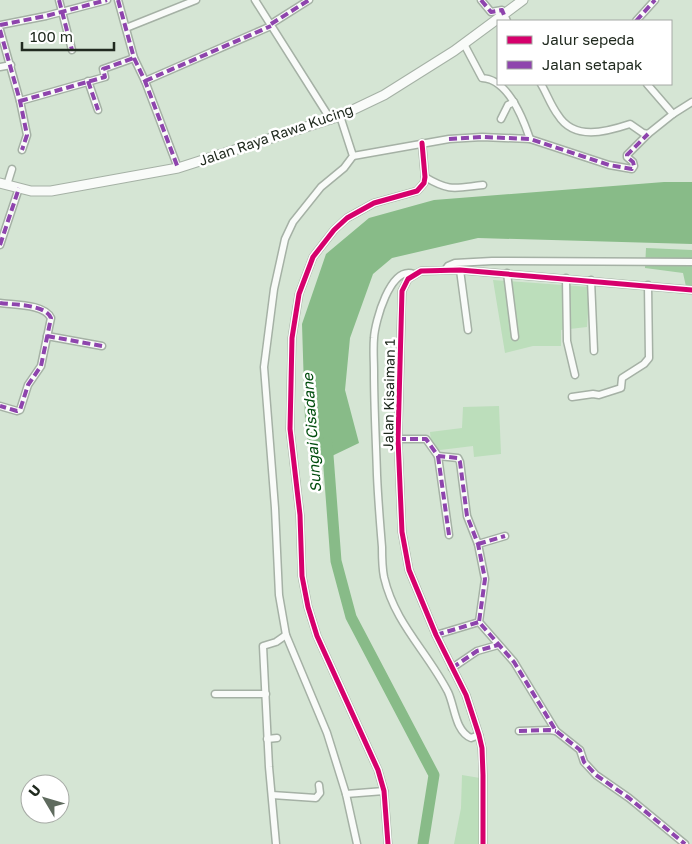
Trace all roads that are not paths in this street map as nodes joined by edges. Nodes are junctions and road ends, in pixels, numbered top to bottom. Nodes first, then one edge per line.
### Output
1 (59, 0) edge
2 (107, 0) edge
3 (118, 0) edge
4 (196, 0) edge
5 (255, 0) edge
6 (309, 0) edge
7 (481, 0) edge
8 (523, 0) edge
9 (655, 0) edge
10 (63, 12) junction
11 (506, 18) edge
12 (637, 20) edge
13 (497, 24) edge
14 (0, 25) edge
15 (271, 25) junction
16 (126, 28) junction
17 (0, 31) edge
18 (464, 44) junction
19 (72, 50) dead end
20 (134, 58) junction
21 (10, 65) junction
22 (0, 67) edge
23 (88, 81) junction
24 (145, 81) junction
25 (497, 84) edge
26 (499, 85) edge
27 (542, 85) edge
28 (648, 85) edge
29 (20, 101) junction
30 (514, 102) junction
31 (692, 102) edge
32 (98, 110) dead end
33 (673, 114) junction
34 (340, 116) junction
35 (501, 119) dead end
36 (331, 120) junction
37 (648, 134) junction
38 (530, 139) junction
39 (422, 143) junction
40 (22, 150) dead end
41 (353, 156) junction
42 (178, 168) junction
43 (12, 169) dead end
44 (426, 177) junction
45 (3, 184) edge
46 (483, 185) dead end
47 (19, 188) junction
48 (0, 245) edge
49 (692, 262) edge
50 (445, 270) junction
51 (460, 270) junction
52 (507, 273) junction
53 (414, 274) junction
54 (566, 278) junction
55 (591, 280) junction
56 (648, 286) junction
57 (692, 290) edge
58 (0, 303) edge
59 (468, 330) dead end
60 (47, 336) junction
61 (515, 337) dead end
62 (102, 346) dead end
63 (594, 351) dead end
64 (575, 375) dead end
65 (572, 397) dead end
66 (0, 406) edge
67 (398, 439) junction
68 (438, 456) junction
69 (449, 535) dead end
70 (505, 536) dead end
71 (478, 544) junction
72 (479, 622) junction
73 (286, 635) junction
74 (436, 636) junction
75 (498, 645) junction
76 (452, 668) junction
77 (215, 694) dead end
78 (266, 694) junction
79 (519, 730) dead end
80 (556, 731) junction
81 (479, 735) junction
82 (277, 738) dead end
83 (268, 739) junction
84 (319, 785) dead end
85 (384, 791) junction
86 (346, 794) junction
87 (272, 795) junction
88 (276, 844) edge
89 (357, 844) edge
90 (388, 844) edge
91 (483, 844) edge
92 (685, 844) edge

1 - 10 street
2 - 10 street
3 - 16 street
4 - 16 street
5 - 15 street
6 - 15 street
7 - 11 street
8 - 11 street, Jalan Raya Rawa Kucing
9 - 12 street
10 - 14 street
10 - 19 street
13 - 18 street, Jalan Raya Rawa Kucing
15 - 24 street
15 - 36 street
16 - 20 street
17 - 21 street
18 - 25 street
18 - 34 street, Jalan Raya Rawa Kucing
20 - 23 street
20 - 24 street
21 - 22 street
21 - 29 street
23 - 29 street
23 - 32 street
24 - 42 street
26 - 30 street
27 - 37 street
28 - 33 street
29 - 40 street
30 - 35 street
30 - 38 street
31 - 33 street
33 - 37 street
34 - 36 street, Jalan Raya Rawa Kucing
34 - 41 street
36 - 42 street, Jalan Raya Rawa Kucing
37 - 38 street
38 - 39 street
39 - 41 street
39 - 44 street
41 - 73 street
42 - 47 street, Jalan Raya Rawa Kucing
43 - 45 street
44 - 46 street
44 - 85 street
45 - 47 street, Jalan Raya Rawa Kucing
47 - 48 street
49 - 50 street
50 - 51 street
50 - 53 street
51 - 52 street
51 - 59 street
52 - 54 street
52 - 61 street
53 - 67 street, Jalan Kisaiman 1
53 - 81 street
54 - 55 street
54 - 64 street
55 - 56 street
55 - 63 street
56 - 57 street
56 - 65 street
58 - 60 street
60 - 62 street
60 - 66 street
67 - 68 street
67 - 74 street, Jalan Kisaiman 1
68 - 69 street
68 - 71 street
70 - 71 street
71 - 72 street
72 - 74 street
72 - 75 street
73 - 78 street
73 - 86 street
74 - 76 street, Jalan Kisaiman 1
75 - 76 street
75 - 80 street
76 - 81 street, Jalan Kisaiman 1
77 - 78 street
78 - 83 street
79 - 80 street
80 - 92 street
81 - 91 street, Jalan Kisaiman 1
82 - 83 street
83 - 87 street
84 - 87 street
85 - 86 street
85 - 90 street
86 - 89 street
87 - 88 street

